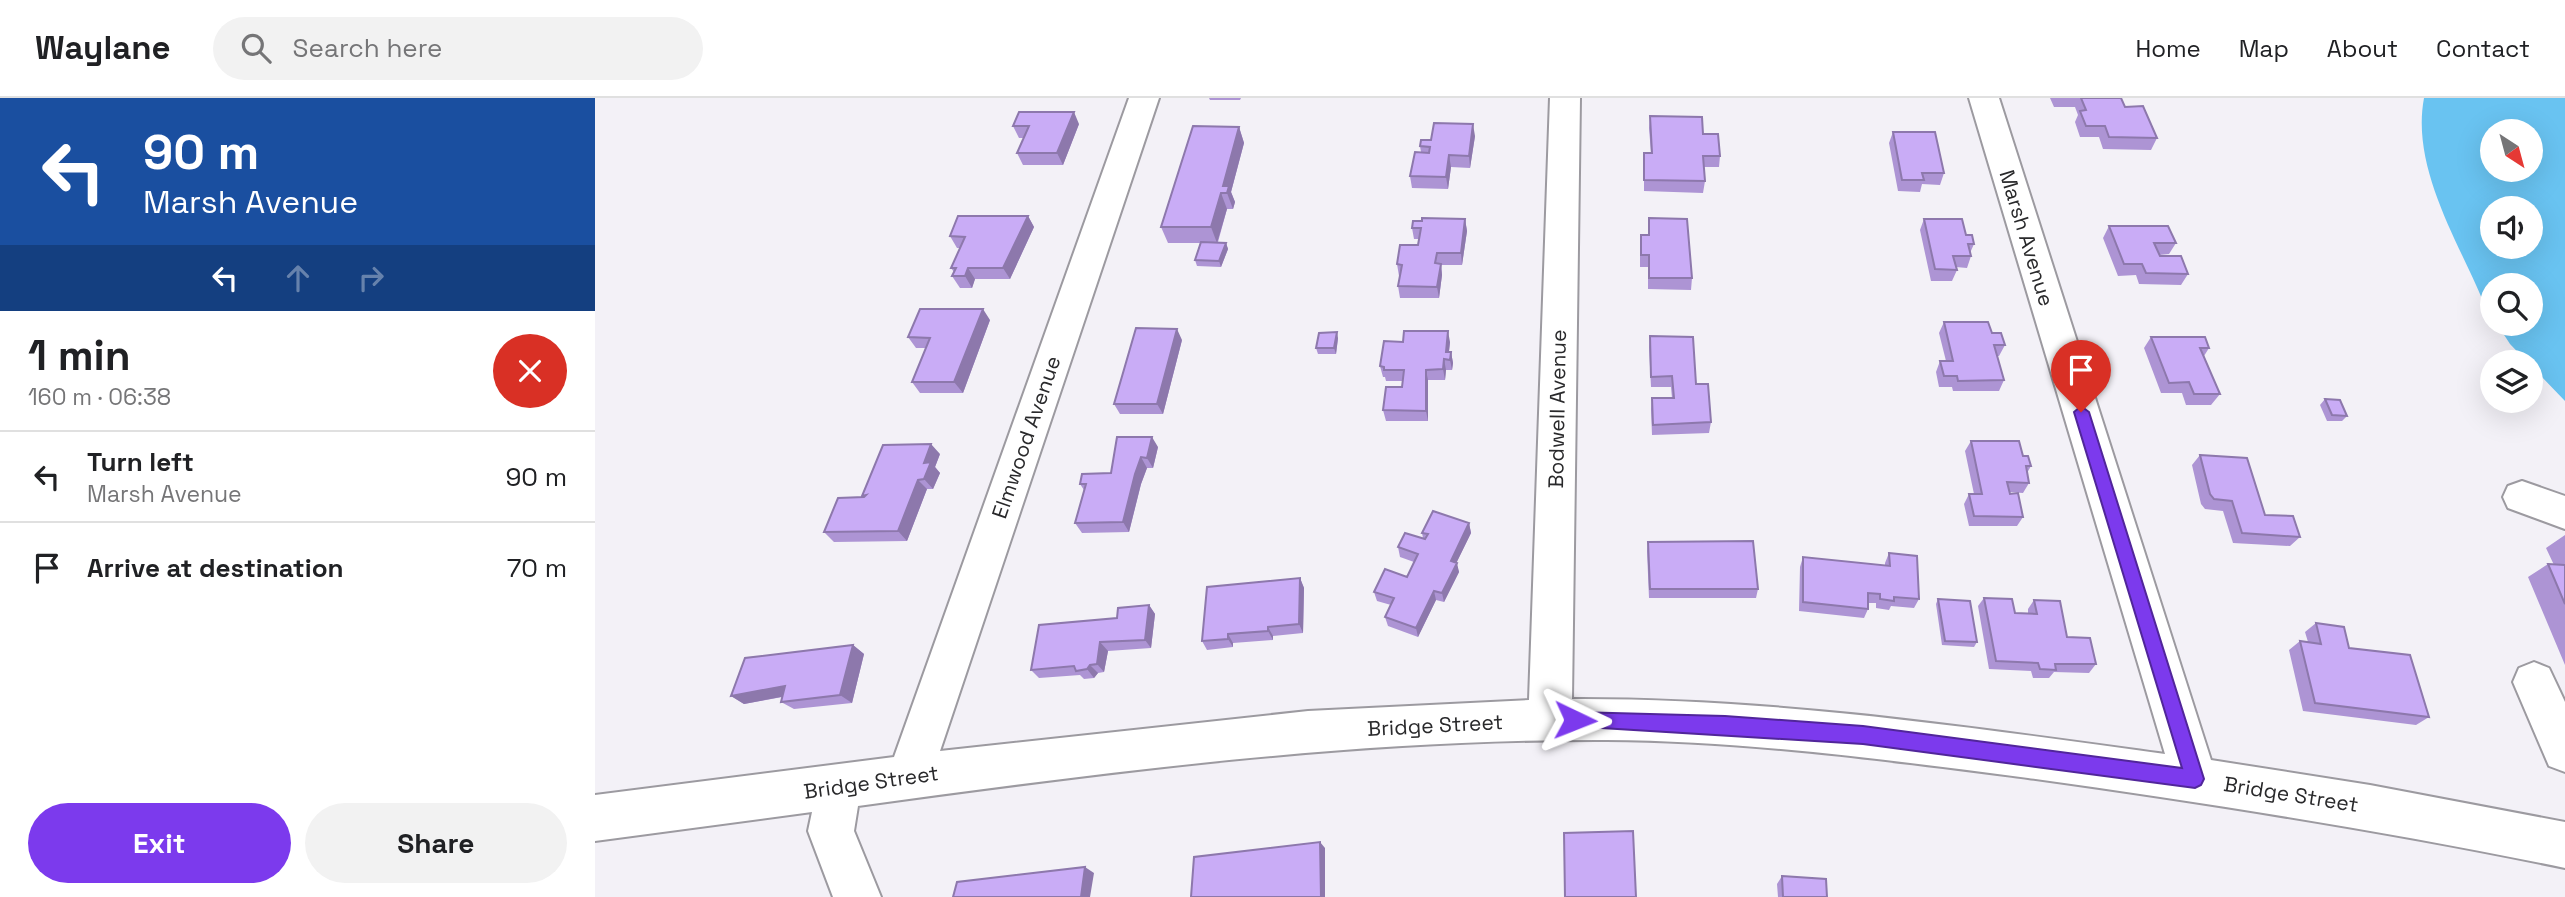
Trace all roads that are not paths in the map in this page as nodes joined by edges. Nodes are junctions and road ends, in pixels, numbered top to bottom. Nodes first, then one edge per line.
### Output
1 (1144, 98) edge
2 (1565, 98) edge
3 (1984, 98) edge
4 (2522, 497) dead end
5 (2565, 513) edge
6 (2535, 682) dead end
7 (1550, 719) junction
8 (2565, 751) edge
9 (909, 777) junction
10 (2195, 779) junction
11 (839, 787) junction
12 (595, 818) edge
13 (2565, 845) edge
14 (857, 897) edge

1 - 9 street, Elmwood Avenue
2 - 7 street, Bodwell Avenue
3 - 10 street, Marsh Avenue
4 - 5 street
6 - 8 street
7 - 9 street, Bridge Street
7 - 10 street, Bridge Street
9 - 11 street, Bridge Street
10 - 13 street, Bridge Street
11 - 12 street, Bridge Street
11 - 14 street

